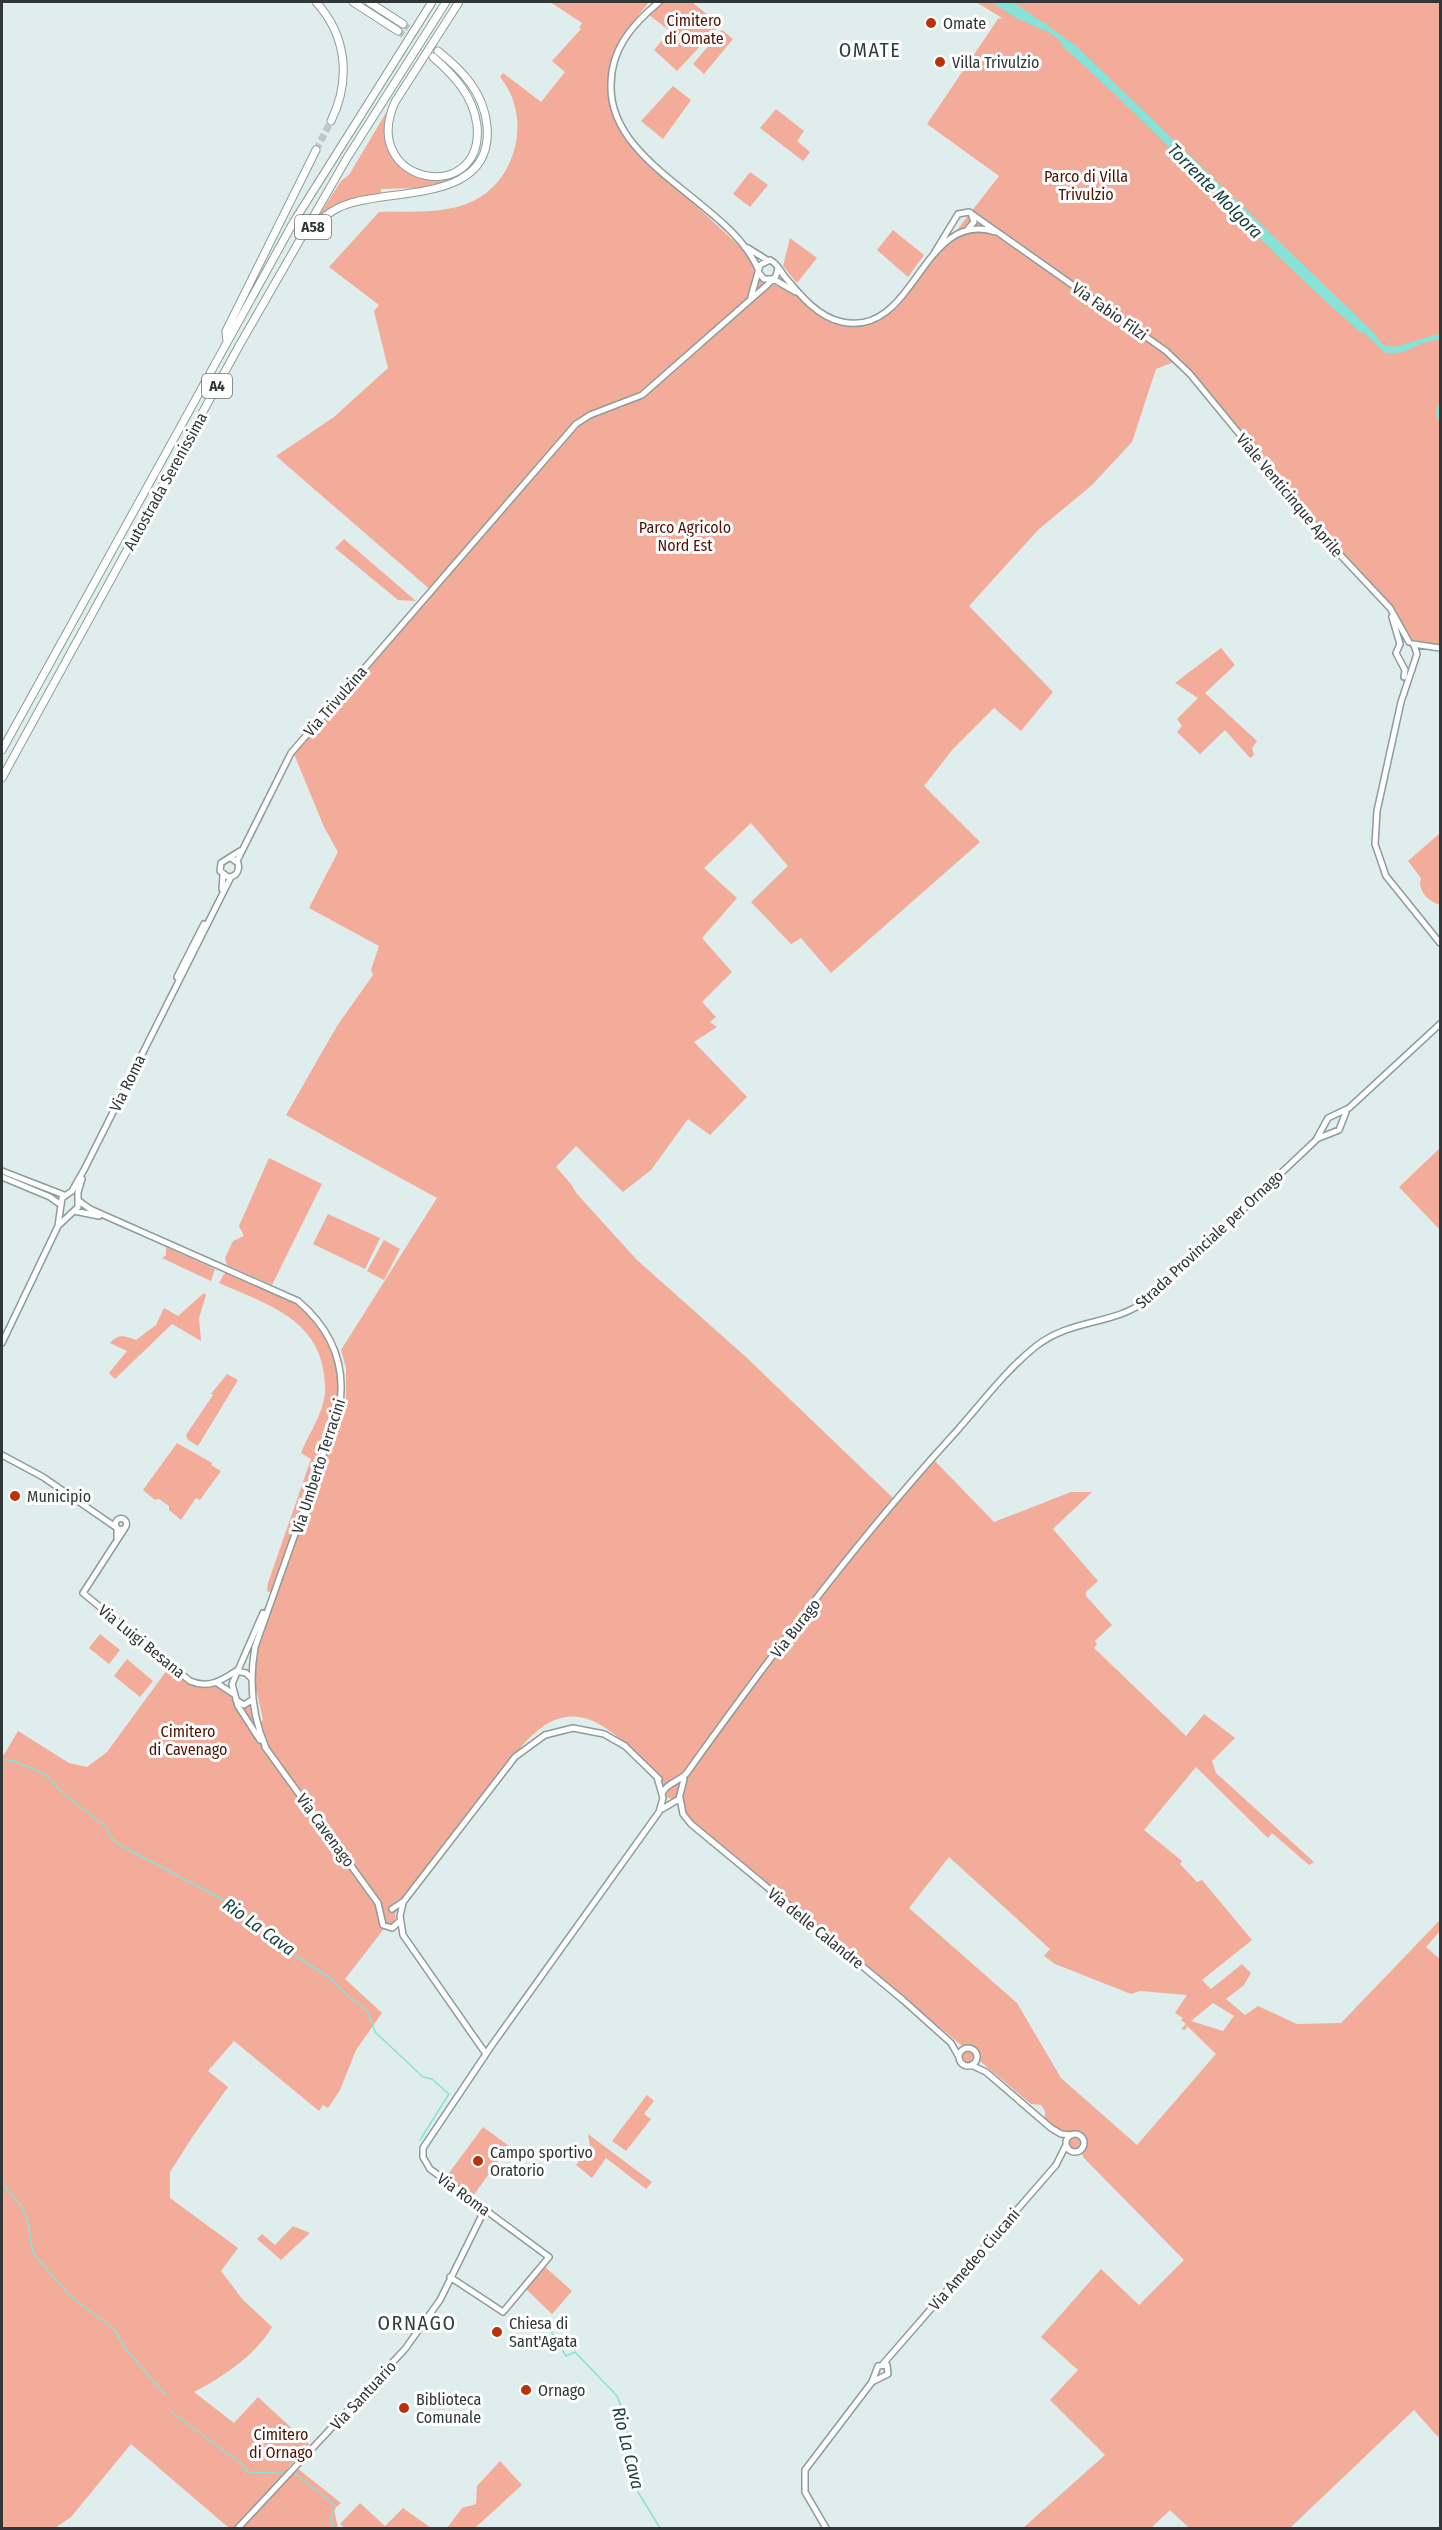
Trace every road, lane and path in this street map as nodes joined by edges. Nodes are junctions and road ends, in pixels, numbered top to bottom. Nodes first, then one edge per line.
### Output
1 (316, 2) edge
2 (353, 2) edge
3 (369, 2) edge
4 (432, 2) edge
5 (446, 2) edge
6 (459, 2) edge
7 (651, 2) edge
8 (659, 2) edge
9 (642, 16) junction
10 (403, 24) tunnel mouth
11 (398, 31) tunnel mouth
12 (331, 120) tunnel mouth
13 (316, 150) tunnel mouth
14 (970, 212) junction
15 (957, 218) junction
16 (967, 229) junction
17 (1008, 239) junction
18 (744, 245) junction
19 (933, 255) junction
20 (767, 260) junction
21 (778, 268) junction
22 (758, 271) junction
23 (773, 279) junction
24 (756, 282) junction
25 (759, 292) junction
26 (800, 294) junction
27 (748, 301) junction
28 (227, 342) junction
29 (239, 346) junction
30 (1205, 392) joint
31 (1378, 596) junction
32 (1400, 644) junction
33 (1412, 644) junction
34 (1438, 648) edge
35 (1415, 658) junction
36 (1402, 661) junction
37 (1401, 702) junction
38 (2, 750) edge
39 (2, 778) edge
40 (234, 860) junction
41 (223, 875) junction
42 (231, 877) junction
43 (203, 928) junction
44 (201, 940) junction
45 (1440, 943) edge
46 (169, 998) junction
47 (1440, 1024) edge
48 (1349, 1108) junction
49 (1334, 1116) junction
50 (1341, 1123) junction
51 (1325, 1124) junction
52 (1331, 1132) junction
53 (1316, 1140) junction
54 (85, 1168) junction
55 (2, 1171) edge
56 (2, 1177) edge
57 (67, 1194) junction
58 (78, 1199) junction
59 (62, 1206) junction
60 (73, 1211) junction
61 (117, 1221) junction
62 (58, 1226) junction
63 (2, 1343) edge
64 (2, 1455) edge
65 (908, 1485) joint
66 (117, 1528) junction
67 (126, 1528) junction
68 (117, 1540) junction
69 (276, 1587) junction
70 (236, 1671) junction
71 (252, 1680) junction
72 (217, 1683) junction
73 (234, 1696) junction
74 (254, 1698) junction
75 (266, 1748) junction
76 (686, 1774) junction
77 (657, 1778) junction
78 (672, 1784) junction
79 (663, 1795) junction
80 (680, 1795) junction
81 (672, 1803) junction
82 (659, 1812) junction
83 (683, 1812) junction
84 (404, 1901) junction
85 (378, 1903) junction
86 (391, 1909) junction
87 (381, 1916) junction
88 (400, 1919) junction
89 (951, 2043) junction
90 (965, 2048) junction
91 (486, 2054) junction
92 (959, 2057) junction
93 (977, 2057) junction
94 (971, 2066) junction
95 (986, 2072) junction
96 (1058, 2132) junction
97 (1072, 2135) junction
98 (1066, 2144) junction
99 (1075, 2152) junction
100 (1056, 2165) junction
101 (485, 2209) junction
102 (450, 2277) junction
103 (886, 2366) junction
104 (876, 2371) junction
105 (881, 2376) junction
106 (872, 2382) junction
107 (238, 2529) edge
108 (826, 2529) edge

1 - 12 highway
2 - 11 highway
3 - 10 highway
4 - 28 highway, Autostrada Serenissima / A4
5 - 29 highway, Autostrada Serenissima / A4
6 - 29 highway, A58
7 - 9 street
8 - 9 street
9 - 18 street
13 - 28 highway, A58
14 - 15 street
14 - 16 street
14 - 17 street, Via Fabio Filzi
15 - 16 street
15 - 19 street
16 - 17 street, Via Fabio Filzi
16 - 19 street
17 - 30 street, Via Fabio Filzi
18 - 20 street
18 - 22 street
19 - 26 street
20 - 21 street
20 - 22 street
21 - 23 street
21 - 26 street
22 - 23 street
22 - 24 street
23 - 25 street, Via Trivulzina
23 - 26 street
24 - 25 street
24 - 27 street
25 - 27 street, Via Trivulzina
27 - 40 street, Via Trivulzina
28 - 38 highway, Autostrada Serenissima / A4
29 - 39 highway, Autostrada Serenissima / A4
30 - 31 street, Viale Venticinque Aprile
31 - 32 street, Viale Venticinque Aprile
31 - 33 street, Viale Venticinque Aprile
32 - 33 street
32 - 36 street, Viale Venticinque Aprile
33 - 34 street
33 - 35 street, Viale Venticinque Aprile
34 - 35 street
35 - 36 street
35 - 37 street
36 - 37 street
37 - 45 street
40 - 41 street
40 - 42 street
41 - 42 street
41 - 43 street, Via Roma
42 - 44 street, Via Roma
43 - 44 street
43 - 46 street, Via Roma
44 - 46 street, Via Roma
46 - 54 street, Via Roma
47 - 48 street, Strada Provinciale per Ornago
48 - 49 street, Strada Provinciale per Ornago
48 - 50 street, Strada Provinciale per Ornago
49 - 50 street
49 - 51 street, Strada Provinciale per Ornago
50 - 52 street, Strada Provinciale per Ornago
51 - 52 street
51 - 53 street, Strada Provinciale per Ornago
52 - 53 street, Strada Provinciale per Ornago
53 - 65 street, Strada Provinciale per Ornago
54 - 57 street, Via Roma
54 - 58 street, Via Roma
55 - 57 street
56 - 59 street
57 - 58 street, Via Umberto Terracini
57 - 59 street, Via Roma
58 - 60 street, Via Roma
58 - 61 street, Via Umberto Terracini
59 - 60 street, Via Umberto Terracini
59 - 62 street
60 - 61 street, Via Umberto Terracini
60 - 62 street
61 - 69 street, Via Umberto Terracini
62 - 63 street
64 - 66 street
65 - 76 street, Via Burago
66 - 67 street
66 - 67 street
66 - 68 street
67 - 68 street
68 - 72 street, Via Luigi Besana
69 - 70 street, Via Umberto Terracini
69 - 71 street, Via Umberto Terracini
70 - 71 street
70 - 72 street
70 - 73 street
71 - 74 street, Via Umberto Terracini
72 - 73 street
73 - 74 street
73 - 75 street
74 - 75 street
75 - 85 street, Via Cavenago
76 - 78 street, Via Burago
76 - 80 street, Via Burago
77 - 78 street
77 - 79 street
77 - 84 street
78 - 79 street, Via Burago
78 - 80 street
79 - 81 street
79 - 82 street
80 - 81 street
80 - 83 street, Via delle Calandre
81 - 82 street
81 - 83 street, Via delle Calandre
82 - 91 street
83 - 89 street, Via delle Calandre
84 - 86 street
84 - 88 street
85 - 86 street, Via Cavenago
85 - 87 street, Via Cavenago
86 - 87 street
86 - 88 street, Via Cavenago
87 - 88 street
88 - 91 street, Via Cavenago
89 - 90 street, Via delle Calandre
89 - 92 street, Via delle Calandre
90 - 92 street
90 - 93 street, Via delle Calandre
91 - 101 street, Via Roma
92 - 94 street, Via delle Calandre
93 - 94 street
93 - 95 street, Via delle Calandre
94 - 95 street, Via delle Calandre
95 - 96 street, Via delle Calandre
96 - 97 street, Via delle Calandre
96 - 98 street, Via delle Calandre
97 - 98 street, Via Amedeo Ciucani
97 - 99 street
98 - 99 street
98 - 100 street, Via Amedeo Ciucani
99 - 100 street, Via Amedeo Ciucani
100 - 103 street, Via Amedeo Ciucani
101 - 102 street, Via Santuario
101 - 102 street, Via Roma
102 - 107 street, Via Santuario
103 - 104 street, Via Amedeo Ciucani
103 - 105 street, Via Amedeo Ciucani
104 - 105 street
104 - 106 street, Via Amedeo Ciucani
105 - 106 street, Via Amedeo Ciucani
106 - 108 street, Via Amedeo Ciucani

